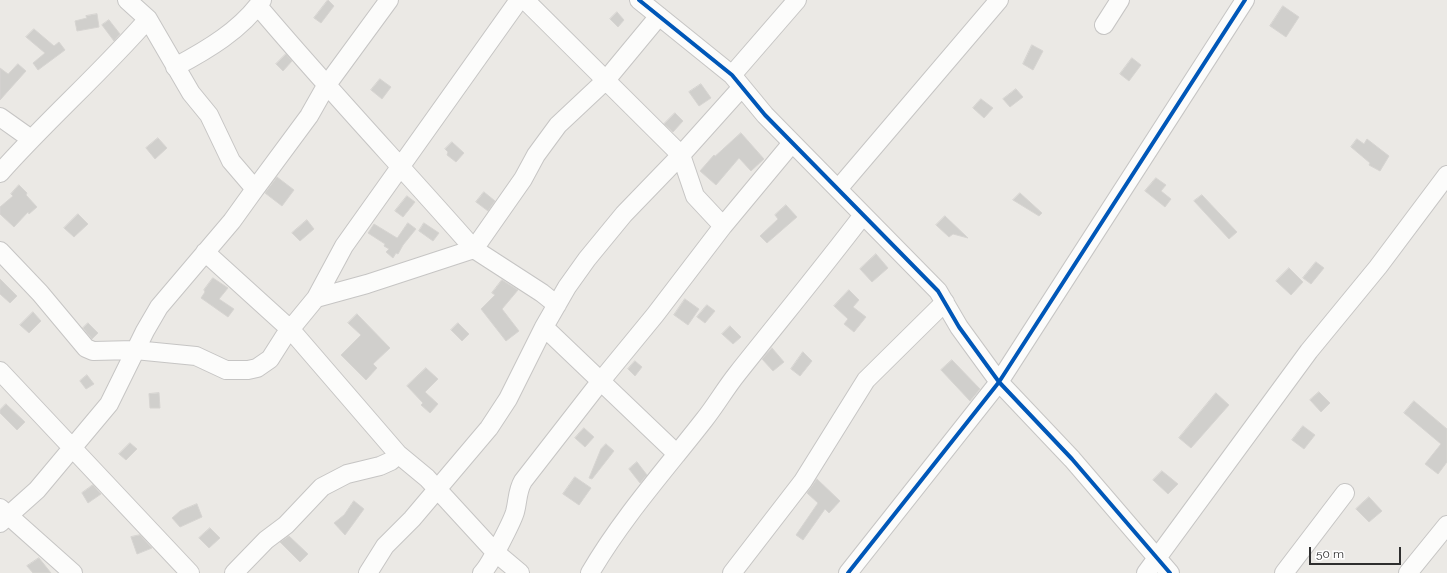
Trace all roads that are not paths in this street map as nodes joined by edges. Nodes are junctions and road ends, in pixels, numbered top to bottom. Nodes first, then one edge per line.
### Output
1 (126, 0) edge
2 (389, 0) edge
3 (519, 0) edge
4 (525, 0) edge
5 (639, 0) edge
6 (797, 0) edge
7 (999, 0) edge
8 (1120, 0) edge
9 (1245, 0) edge
10 (260, 3) edge
11 (660, 16) junction
12 (148, 19) junction
13 (1104, 25) dead end
14 (175, 67) junction
15 (606, 80) junction
16 (737, 81) junction
17 (326, 86) junction
18 (0, 116) edge
19 (30, 139) junction
20 (792, 143) junction
21 (681, 155) junction
22 (400, 166) junction
23 (0, 173) edge
24 (1447, 175) edge
25 (255, 189) junction
26 (838, 189) junction
27 (863, 215) junction
28 (723, 226) junction
29 (474, 249) junction
30 (0, 251) edge
31 (205, 252) junction
32 (316, 298) junction
33 (945, 302) junction
34 (557, 305) junction
35 (544, 327) junction
36 (291, 330) junction
37 (135, 350) junction
38 (0, 371) edge
39 (600, 382) junction
40 (999, 382) junction
41 (72, 450) junction
42 (398, 454) junction
43 (677, 454) junction
44 (438, 490) junction
45 (1345, 493) dead end
46 (2, 515) edge
47 (1447, 525) edge
48 (495, 552) junction
49 (1157, 558) junction
50 (240, 571) edge
51 (73, 573) edge
52 (190, 573) edge
53 (368, 573) edge
54 (482, 573) edge
55 (520, 573) edge
56 (590, 573) edge
57 (732, 573) edge
58 (848, 573) edge
59 (1146, 573) edge
60 (1170, 573) edge
61 (1284, 573) edge
62 (1408, 573) edge

1 - 12 street
2 - 17 street
3 - 22 street
4 - 15 street
5 - 11 street
6 - 16 street
7 - 26 street
8 - 13 street
9 - 40 street
10 - 14 street
10 - 17 street
11 - 15 street
11 - 16 street
12 - 14 street
12 - 19 street
14 - 25 street
15 - 21 street
15 - 29 street
16 - 20 street
16 - 21 street
17 - 22 street
17 - 25 street
18 - 19 street
19 - 23 street
20 - 26 street
20 - 28 street
21 - 28 street
21 - 34 street
22 - 29 street
22 - 32 street
24 - 49 street
25 - 31 street
26 - 27 street
27 - 33 street
27 - 43 street
28 - 39 street
29 - 32 street
29 - 34 street
30 - 37 street
31 - 36 street
31 - 37 street
32 - 36 street
33 - 40 street
33 - 57 street
34 - 35 street
35 - 39 street
35 - 44 street
36 - 37 street
36 - 42 street
37 - 41 street
38 - 41 street
39 - 43 street
39 - 48 street
40 - 49 street
40 - 58 street
41 - 46 street
41 - 52 street
42 - 44 street
42 - 50 street
43 - 56 street
44 - 48 street
44 - 53 street
45 - 61 street
46 - 51 street
47 - 62 street
48 - 54 street
48 - 55 street
49 - 59 street
49 - 60 street

